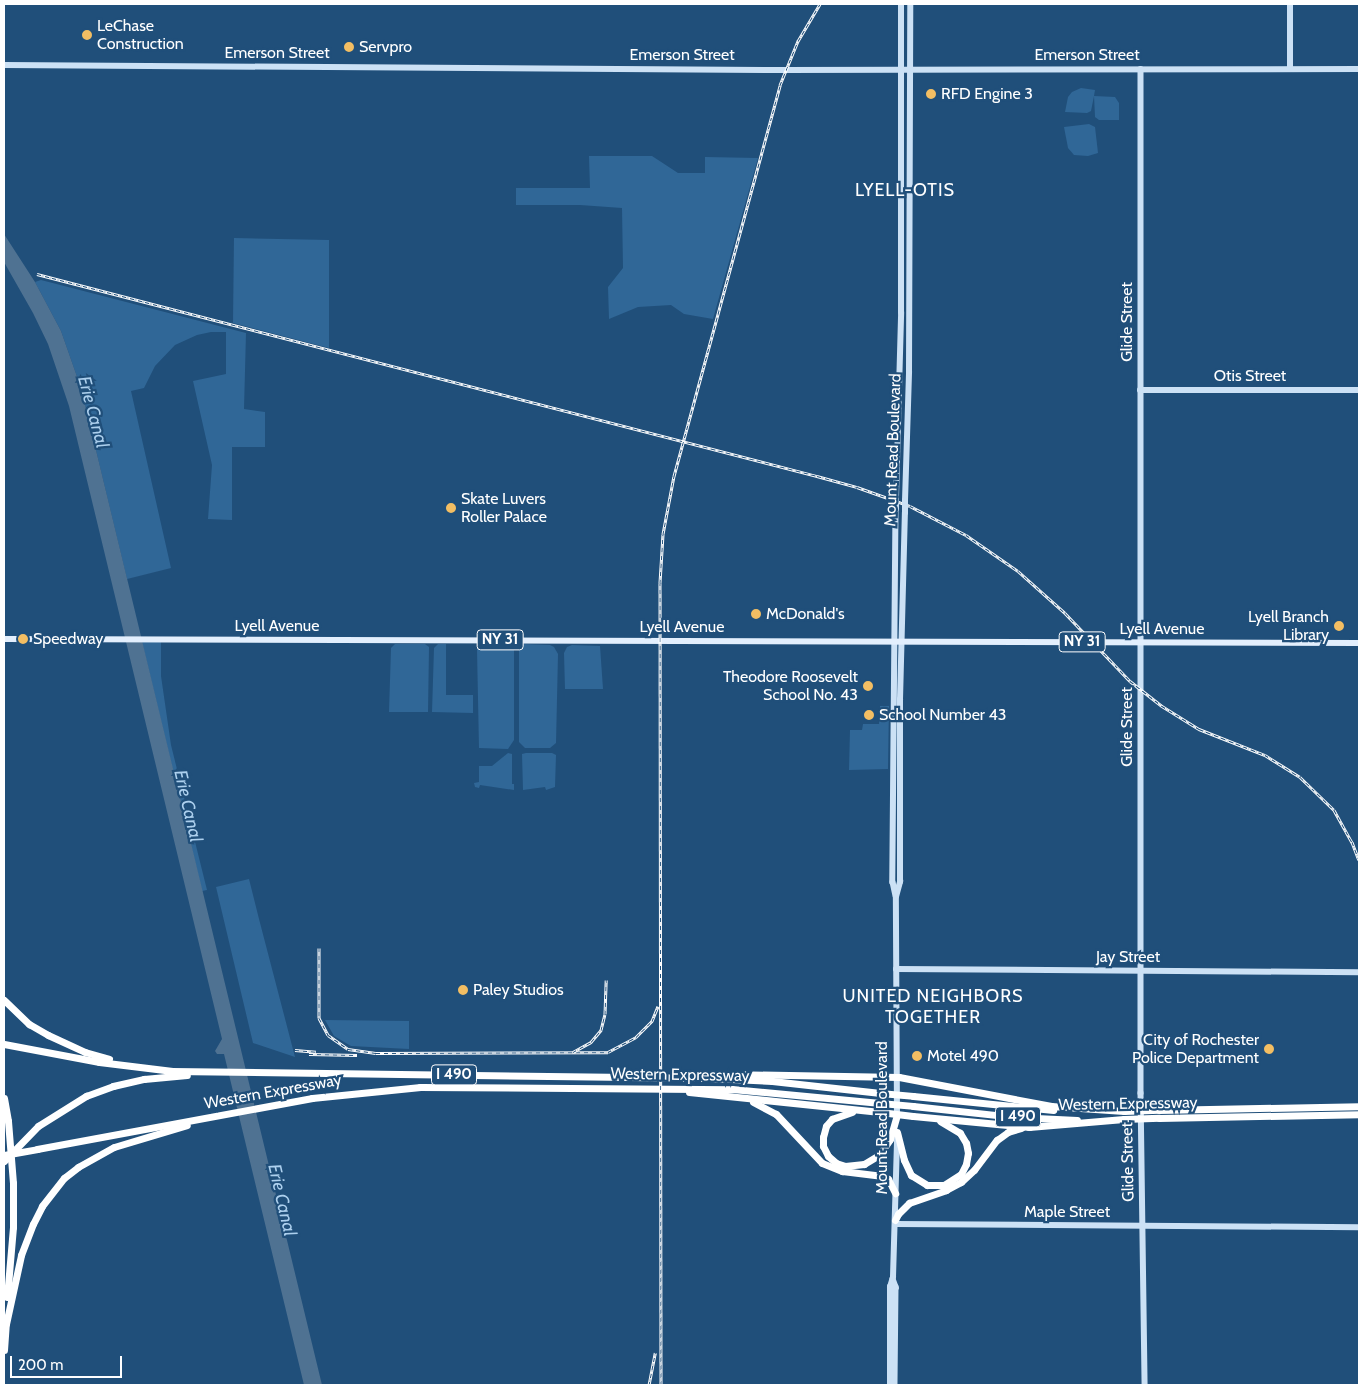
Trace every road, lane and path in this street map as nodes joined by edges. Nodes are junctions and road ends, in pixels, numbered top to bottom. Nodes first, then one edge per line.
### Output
1 (901, 4) edge
2 (910, 4) edge
3 (1290, 4) edge
4 (4, 65) edge
5 (901, 69) junction
6 (911, 69) junction
7 (1141, 69) junction
8 (1290, 69) junction
9 (1359, 69) edge
10 (909, 340) junction
11 (900, 356) junction
12 (909, 372) junction
13 (1140, 390) junction
14 (1359, 390) edge
15 (4, 639) edge
16 (898, 641) junction
17 (1141, 642) junction
18 (1359, 643) edge
19 (896, 970) junction
20 (1142, 970) junction
21 (1359, 972) edge
22 (4, 1000) edge
23 (4, 1044) edge
24 (161, 1069) junction
25 (215, 1072) junction
26 (897, 1076) junction
27 (650, 1077) junction
28 (643, 1088) junction
29 (731, 1096) junction
30 (4, 1098) edge
31 (1359, 1106) edge
32 (1351, 1110) junction
33 (880, 1112) junction
34 (224, 1114) junction
35 (1359, 1114) edge
36 (897, 1115) junction
37 (1124, 1115) junction
38 (913, 1116) junction
39 (6, 1123) edge
40 (1034, 1127) junction
41 (897, 1132) junction
42 (4, 1154) edge
43 (4, 1161) edge
44 (895, 1193) junction
45 (895, 1222) junction
46 (1143, 1226) junction
47 (1359, 1227) edge
48 (893, 1279) junction
49 (6, 1324) junction
50 (4, 1350) edge
51 (890, 1385) edge
52 (895, 1385) edge
53 (1145, 1385) edge

1 - 5 street, Mount Read Boulevard
2 - 6 street, Mount Read Boulevard
3 - 8 street
4 - 5 street, Emerson Street
5 - 6 street, Emerson Street
5 - 11 street, Mount Read Boulevard
6 - 7 street, Emerson Street
6 - 10 street, Mount Read Boulevard
7 - 8 street, Emerson Street
7 - 13 street, Glide Street
8 - 9 street, Emerson Street
10 - 11 street
10 - 12 street, Mount Read Boulevard
11 - 12 street
11 - 16 street, Mount Read Boulevard, bridge
12 - 16 street, Mount Read Boulevard, bridge
13 - 14 street, Otis Street
13 - 17 street, Glide Street
15 - 16 main road, Lyell Avenue / NY 31
16 - 17 main road, Lyell Avenue / NY 31
16 - 19 street, Mount Read Boulevard
17 - 18 main road, Lyell Avenue / NY 31
17 - 20 street, Glide Street
19 - 20 street, Jay Street
19 - 26 street, Mount Read Boulevard
20 - 21 street, Jay Street
20 - 46 street, Glide Street
22 - 24 highway
23 - 24 highway, Western Expressway / I 490
24 - 25 highway, Western Expressway / I 490
25 - 27 highway, Western Expressway / I 490
25 - 43 highway
26 - 27 highway
26 - 36 street, Mount Read Boulevard
26 - 37 highway
27 - 37 highway, Western Expressway / I 490, bridge
28 - 29 highway
28 - 34 highway, Western Expressway / I 490
28 - 37 highway, Western Expressway / I 490, bridge
29 - 33 highway
29 - 44 highway
30 - 39 highway
31 - 32 highway, Western Expressway / I 490
32 - 35 highway, Western Expressway / I 490
32 - 37 highway, Western Expressway / I 490, bridge
33 - 36 highway
33 - 38 highway, bridge
34 - 42 highway, Western Expressway / I 490, bridge
34 - 49 highway
36 - 41 street, Mount Read Boulevard
37 - 40 highway
38 - 40 highway
38 - 41 highway
39 - 49 highway, bridge
40 - 45 highway
41 - 44 street, Mount Read Boulevard
44 - 45 street, Mount Read Boulevard
45 - 46 street, Maple Street
45 - 48 street, Mount Read Boulevard
46 - 47 street, Maple Street
46 - 53 street, Glide Street
48 - 51 street, Mount Read Boulevard
48 - 52 street, Mount Read Boulevard
49 - 50 highway

